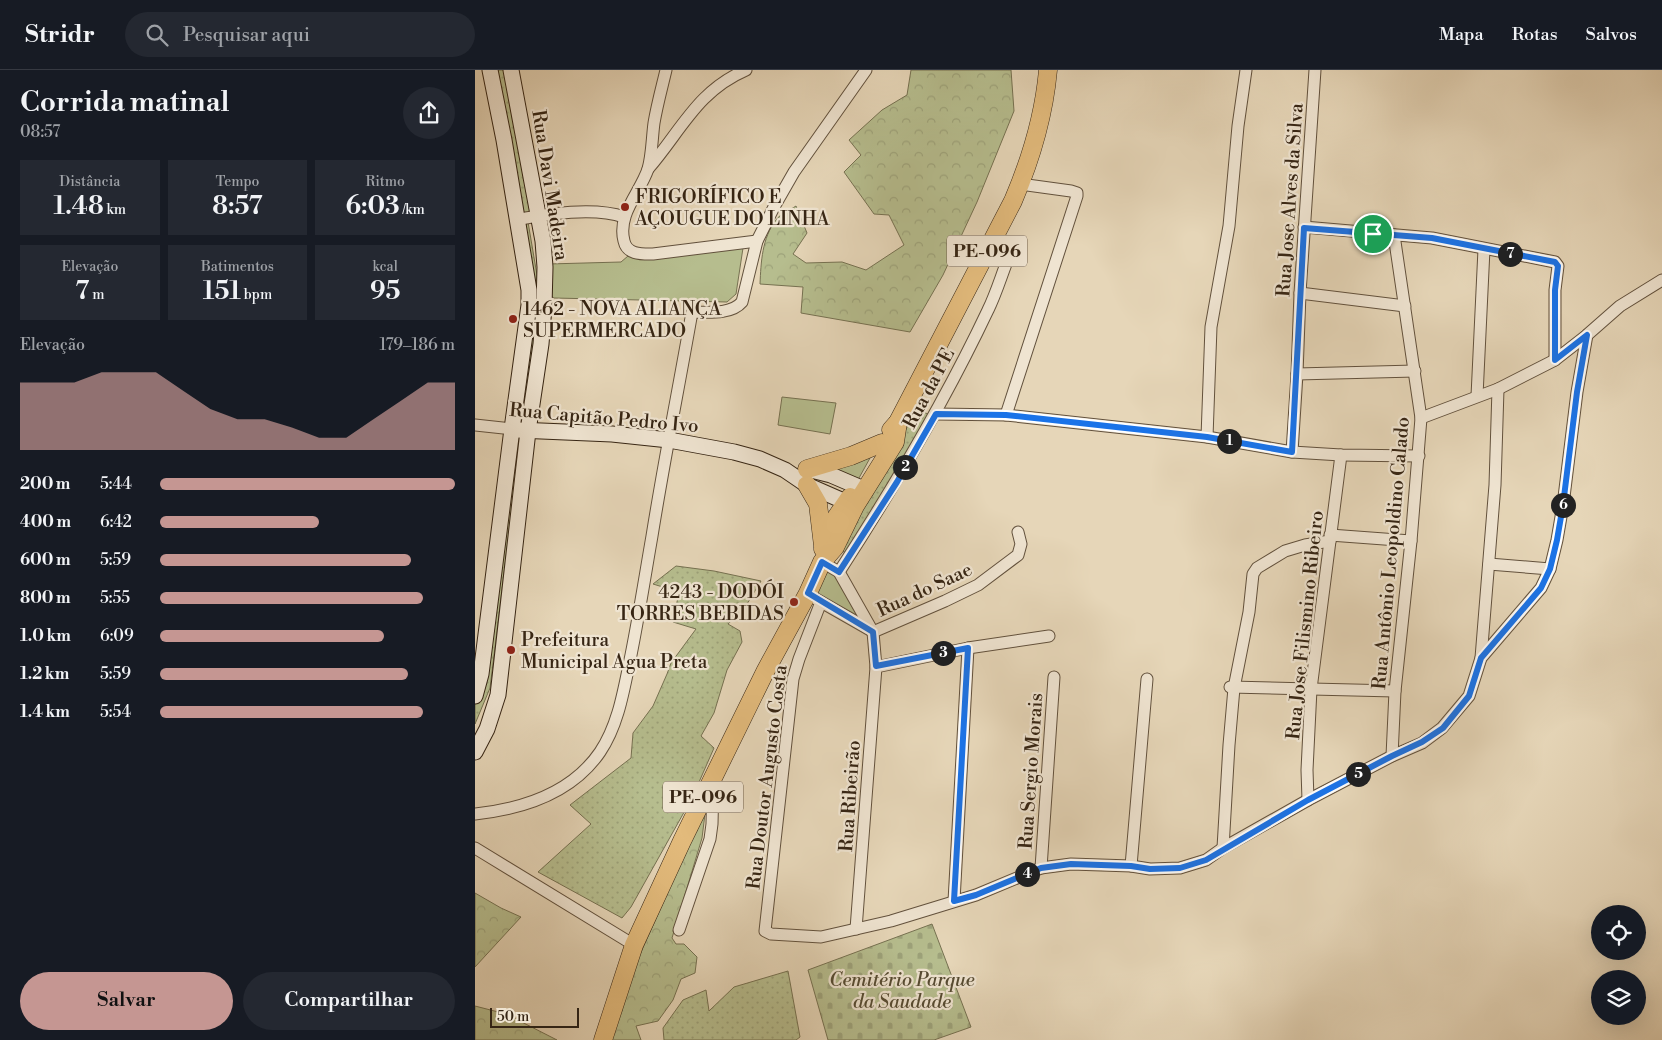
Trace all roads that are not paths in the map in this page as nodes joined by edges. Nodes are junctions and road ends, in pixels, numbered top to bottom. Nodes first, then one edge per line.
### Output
1 (489, 70) edge
2 (511, 70) edge
3 (666, 70) edge
4 (746, 70) edge
5 (867, 70) edge
6 (1048, 70) edge
7 (1246, 70) edge
8 (1315, 70) edge
9 (648, 168) junction
10 (1020, 184) junction
11 (539, 216) junction
12 (624, 217) junction
13 (517, 220) junction
14 (1304, 228) junction
15 (1394, 235) junction
16 (757, 241) junction
17 (991, 242) junction
18 (1484, 249) junction
19 (1662, 280) edge
20 (1300, 293) junction
21 (1405, 306) junction
22 (1587, 335) junction
23 (1555, 360) junction
24 (1415, 372) junction
25 (1297, 374) junction
26 (1498, 389) junction
27 (1477, 396) junction
28 (936, 414) junction
29 (1006, 415) junction
30 (1421, 418) junction
31 (898, 422) junction
32 (475, 425) edge
33 (512, 429) junction
34 (528, 431) junction
35 (1207, 437) junction
36 (669, 440) junction
37 (882, 443) junction
38 (1292, 452) junction
39 (1341, 455) junction
40 (1419, 456) junction
41 (807, 477) junction
42 (862, 488) junction
43 (851, 504) junction
44 (1018, 532) dead end
45 (1330, 538) junction
46 (1411, 541) junction
47 (822, 554) junction
48 (1489, 564) junction
49 (1550, 569) junction
50 (839, 572) junction
51 (815, 598) junction
52 (873, 632) junction
53 (1049, 636) dead end
54 (968, 648) junction
55 (1481, 658) junction
56 (479, 660) edge
57 (876, 666) junction
58 (1054, 677) dead end
59 (1147, 679) dead end
60 (1232, 687) junction
61 (1311, 689) junction
62 (1395, 691) junction
63 (475, 696) edge
64 (475, 752) edge
65 (1392, 756) junction
66 (713, 776) junction
67 (1308, 800) junction
68 (475, 814) edge
69 (475, 848) edge
70 (1223, 848) junction
71 (1131, 866) junction
72 (1041, 868) junction
73 (954, 901) junction
74 (856, 929) junction
75 (679, 930) dead end
76 (634, 945) junction
77 (603, 1040) edge

1 - 13 main road, Rua Davi Madeira
2 - 11 main road, Rua Davi Madeira
3 - 9 street
4 - 9 street
5 - 16 street
6 - 10 main road, PE-096
7 - 35 street
8 - 14 street, Rua Jose Alves da Silva
9 - 12 street
10 - 17 main road, PE-096
10 - 29 street
11 - 12 street
11 - 13 street
11 - 34 main road, Rua Davi Madeira
12 - 16 street
13 - 33 main road, Rua Davi Madeira
14 - 15 street
14 - 20 street, Rua Jose Alves da Silva
15 - 18 street
15 - 21 street, Rua Antônio Leopoldino Calado
16 - 36 street
17 - 28 street, Rua da PE
17 - 31 main road, PE-096
18 - 23 street
18 - 27 street
19 - 22 street
20 - 21 street
20 - 25 street, Rua Jose Alves da Silva
21 - 24 street, Rua Antônio Leopoldino Calado
22 - 23 street
22 - 49 street
23 - 26 street
24 - 25 street
24 - 30 street, Rua Antônio Leopoldino Calado
25 - 38 street, Rua Jose Alves da Silva
26 - 27 street
26 - 48 street
27 - 30 street
28 - 29 street
28 - 50 street, Rua da PE
29 - 35 street
30 - 40 street, Rua Antônio Leopoldino Calado
31 - 37 main road, PE-096
31 - 42 main road, PE-096
32 - 33 street, Rua Capitão Pedro Ivo
33 - 34 main road, Rua Capitão Pedro Ivo
33 - 56 main road, Rua Davi Madeira
34 - 36 main road, Rua Capitão Pedro Ivo
34 - 64 main road, Rua Davi Madeira
35 - 38 street
36 - 41 main road, Rua Capitão Pedro Ivo
36 - 68 street
37 - 41 main road
37 - 42 main road, PE-096
38 - 39 street
39 - 40 street
39 - 45 street, Rua Jose Filismino Ribeiro
40 - 46 street, Rua Antônio Leopoldino Calado
41 - 42 main road, Rua Capitão Pedro Ivo
41 - 43 main road, Rua Capitão Pedro Ivo
41 - 47 main road
42 - 43 main road, PE-096
43 - 47 main road, PE-096
44 - 52 street, Rua do Saae
45 - 46 street
45 - 60 street
45 - 61 street, Rua Jose Filismino Ribeiro
46 - 62 street, Rua Antônio Leopoldino Calado
47 - 50 street
47 - 51 main road, PE-096
48 - 49 street
48 - 55 street
49 - 55 street
50 - 52 street
51 - 52 street
51 - 66 main road, PE-096
51 - 74 street, Rua Doutor Augusto Costa
52 - 57 street, Rua Ribeirão
53 - 54 street
54 - 57 street
54 - 73 street
55 - 65 street
56 - 63 main road, Rua Davi Madeira
57 - 74 street, Rua Ribeirão
58 - 72 street, Rua Sergio Morais
59 - 71 street
60 - 61 street
60 - 70 street
61 - 62 street
61 - 67 street, Rua Jose Filismino Ribeiro
62 - 65 street, Rua Antônio Leopoldino Calado
65 - 67 street
66 - 75 street
66 - 76 main road, PE-096
67 - 70 street
69 - 76 street
70 - 71 street
71 - 72 street
72 - 73 street
73 - 74 street
76 - 77 main road, PE-096

